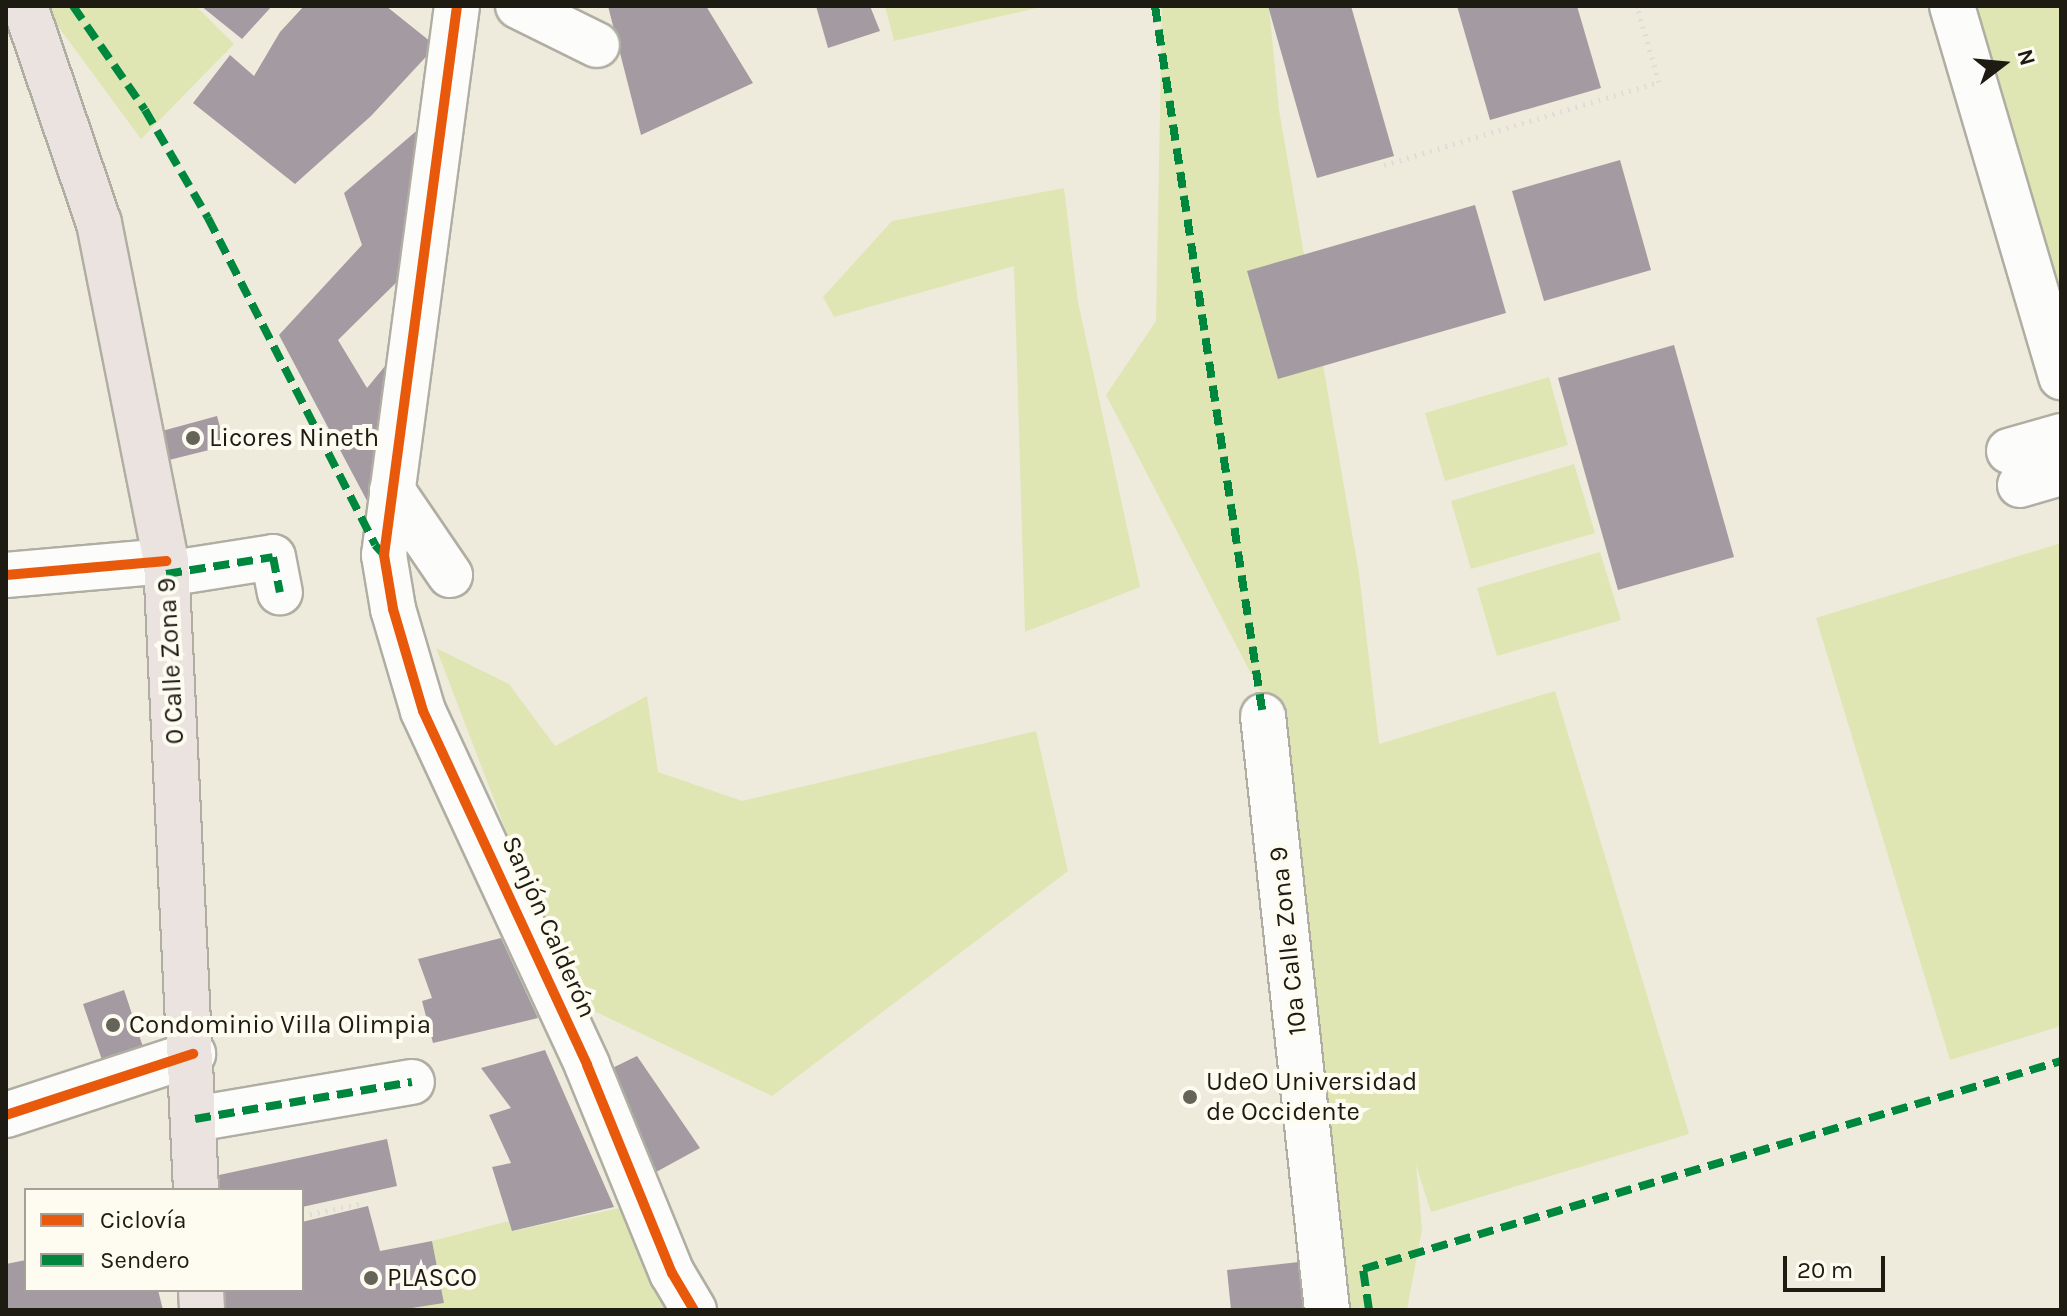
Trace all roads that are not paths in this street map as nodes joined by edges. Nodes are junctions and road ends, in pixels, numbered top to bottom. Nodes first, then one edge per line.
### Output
1 (25, 6) edge
2 (518, 6) edge
3 (1952, 6) edge
4 (458, 7) edge
5 (597, 45) dead end
6 (2061, 377) edge
7 (2061, 436) edge
8 (2061, 473) edge
9 (392, 490) junction
10 (166, 567) junction
11 (6, 575) edge
12 (450, 575) dead end
13 (280, 592) dead end
14 (1263, 716) dead end
15 (193, 1054) junction
16 (412, 1082) dead end
17 (6, 1115) edge
18 (195, 1119) junction
19 (196, 1188) edge
20 (694, 1310) edge
21 (1327, 1310) edge

1 - 10 main road, 0 Calle Zona 9
2 - 5 street
3 - 6 street
4 - 9 street, Sanjón Calderón
7 - 8 street
9 - 12 street
9 - 20 street, Sanjón Calderón
10 - 11 street
10 - 13 street
10 - 15 main road, 0 Calle Zona 9
14 - 21 street, 10a Calle Zona 9
15 - 17 street
15 - 18 main road, 0 Calle Zona 9
16 - 18 street
18 - 19 main road, 0 Calle Zona 9

